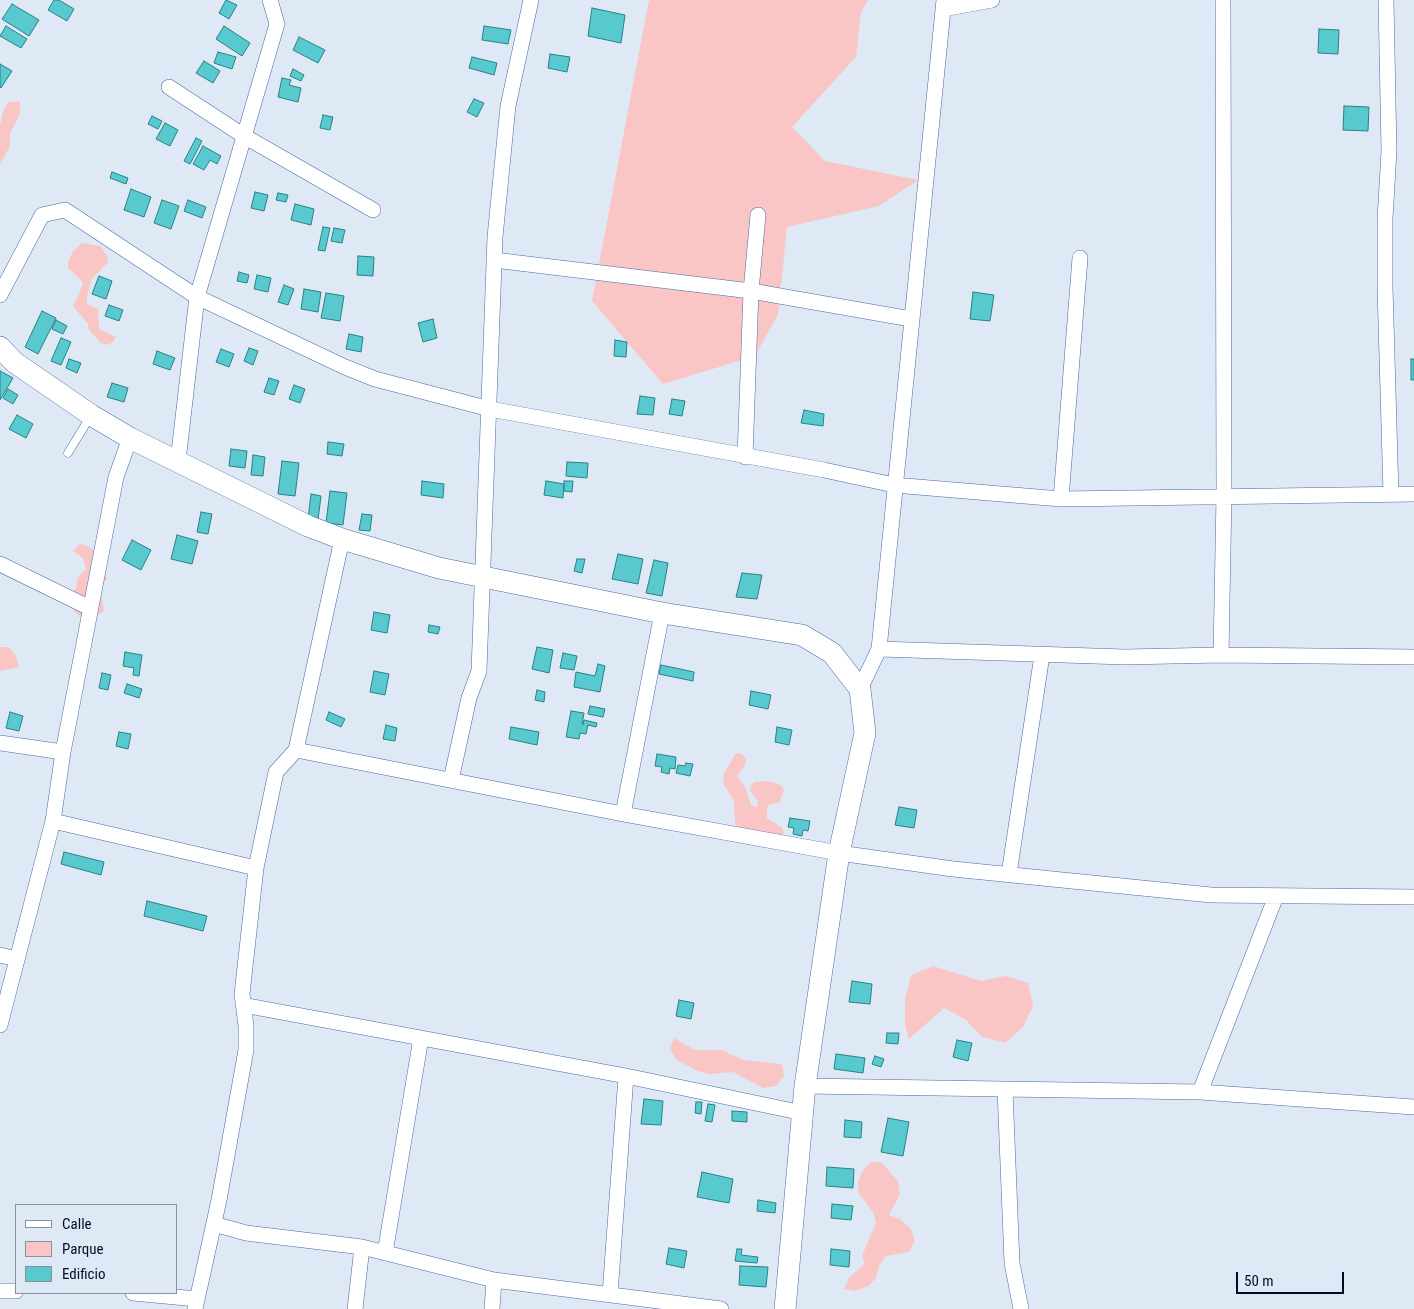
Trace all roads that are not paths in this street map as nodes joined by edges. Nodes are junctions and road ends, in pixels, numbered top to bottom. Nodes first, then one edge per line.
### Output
1 (270, 0) edge
2 (531, 0) edge
3 (992, 0) edge
4 (1223, 0) edge
5 (1386, 0) edge
6 (943, 5) edge
7 (169, 87) dead end
8 (244, 136) junction
9 (373, 210) dead end
10 (758, 215) dead end
11 (1080, 258) dead end
12 (494, 260) junction
13 (751, 291) junction
14 (0, 294) edge
15 (198, 297) junction
16 (911, 319) junction
17 (0, 347) edge
18 (490, 409) junction
19 (91, 415) junction
20 (130, 438) junction
21 (68, 453) dead end
22 (745, 457) junction
23 (178, 461) junction
24 (894, 485) junction
25 (1414, 494) edge
26 (1224, 495) junction
27 (1391, 495) junction
28 (1061, 499) junction
29 (342, 539) junction
30 (0, 564) edge
31 (482, 576) junction
32 (90, 608) junction
33 (662, 613) junction
34 (879, 649) junction
35 (1042, 654) junction
36 (1221, 655) junction
37 (1414, 657) edge
38 (860, 689) junction
39 (0, 743) edge
40 (296, 750) junction
41 (63, 752) junction
42 (451, 780) junction
43 (622, 814) junction
44 (54, 821) junction
45 (839, 853) junction
46 (256, 868) junction
47 (1009, 874) junction
48 (1276, 896) junction
49 (1414, 897) edge
50 (0, 955) edge
51 (17, 959) junction
52 (243, 1005) junction
53 (0, 1025) edge
54 (421, 1038) junction
55 (626, 1076) junction
56 (805, 1086) junction
57 (1005, 1090) junction
58 (1200, 1092) junction
59 (1414, 1107) edge
60 (803, 1113) junction
61 (214, 1224) junction
62 (362, 1248) junction
63 (385, 1253) junction
64 (494, 1280) junction
65 (0, 1291) edge
66 (15, 1291) edge
67 (139, 1294) edge
68 (610, 1294) junction
69 (196, 1304) edge
70 (355, 1309) edge
71 (492, 1309) edge
72 (721, 1309) edge
73 (785, 1309) edge
74 (1021, 1309) edge

1 - 8 street
2 - 12 street
3 - 6 street
4 - 26 street
5 - 27 street
6 - 16 street
7 - 8 street
8 - 9 street
8 - 15 street
10 - 13 street
11 - 28 street
12 - 13 street
12 - 18 street
13 - 16 street
13 - 22 street
14 - 15 street
15 - 18 street
15 - 23 street
16 - 24 street
17 - 19 street
18 - 22 street
18 - 31 street
19 - 20 street
19 - 21 lane
20 - 23 street
20 - 32 street
22 - 24 street
23 - 29 street
24 - 28 street
24 - 34 street
25 - 27 street
26 - 27 street
26 - 28 street
26 - 36 street
29 - 31 street
29 - 40 street
30 - 32 street
31 - 33 street
31 - 42 street
32 - 41 street
33 - 38 street
33 - 43 street
34 - 35 street
34 - 38 street
35 - 36 street
35 - 47 street
36 - 37 street
38 - 45 street
39 - 41 street
40 - 42 street
40 - 46 street
41 - 44 street
42 - 43 street
43 - 45 street
44 - 46 street
44 - 51 street
45 - 47 street
45 - 56 street
46 - 52 street
47 - 48 street
48 - 49 street
48 - 58 street
50 - 51 street
51 - 53 street
52 - 54 street
52 - 61 street
54 - 55 street
54 - 63 street
55 - 60 street
55 - 68 street
56 - 57 street
56 - 60 street
57 - 58 street
57 - 74 street
58 - 59 street
60 - 73 street
61 - 62 street
61 - 69 street
62 - 63 street
62 - 70 street
63 - 64 street
64 - 68 street
64 - 71 street
65 - 66 street
67 - 69 street
68 - 72 street

